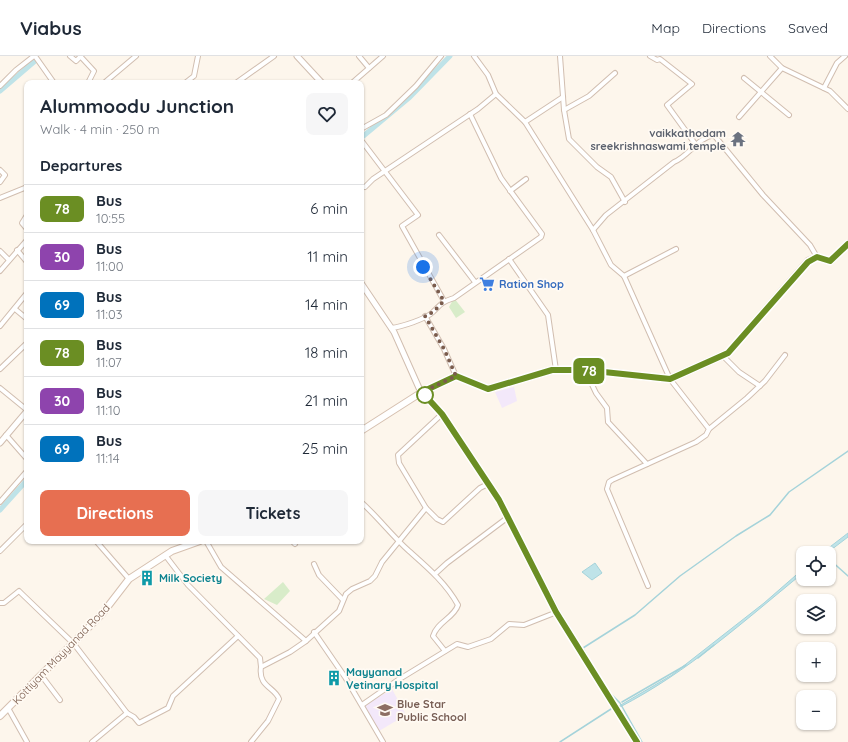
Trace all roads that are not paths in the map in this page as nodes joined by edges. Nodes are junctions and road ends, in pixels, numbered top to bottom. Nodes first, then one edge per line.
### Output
1 (35, 56) edge
2 (70, 56) edge
3 (136, 56) edge
4 (198, 56) edge
5 (274, 56) edge
6 (297, 56) edge
7 (359, 56) edge
8 (383, 56) edge
9 (441, 56) edge
10 (474, 56) edge
11 (560, 56) edge
12 (650, 56) edge
13 (770, 56) edge
14 (845, 56) edge
15 (81, 57) edge
16 (661, 58) edge
17 (369, 68) junction
18 (782, 68) junction
19 (615, 73) dead end
20 (744, 78) dead end
21 (52, 80) edge
22 (91, 80) edge
23 (108, 80) edge
24 (189, 80) edge
25 (240, 80) edge
26 (319, 80) edge
27 (355, 80) edge
28 (0, 86) edge
29 (824, 88) junction
30 (762, 92) junction
31 (496, 94) junction
32 (563, 97) junction
33 (848, 109) edge
34 (564, 110) junction
35 (470, 114) junction
36 (789, 115) dead end
37 (739, 117) dead end
38 (525, 122) junction
39 (364, 128) edge
40 (364, 144) edge
41 (696, 145) junction
42 (0, 170) edge
43 (385, 173) junction
44 (526, 179) dead end
45 (0, 182) edge
46 (365, 187) dead end
47 (24, 188) edge
48 (510, 191) junction
49 (0, 198) edge
50 (625, 202) junction
51 (594, 230) junction
52 (439, 235) dead end
53 (24, 243) edge
54 (848, 244) edge
55 (676, 249) dead end
56 (18, 250) junction
57 (0, 251) edge
58 (817, 257) junction
59 (24, 258) edge
60 (509, 259) junction
61 (10, 260) junction
62 (0, 271) edge
63 (624, 276) junction
64 (475, 282) junction
65 (364, 288) edge
66 (24, 297) edge
67 (444, 301) junction
68 (15, 309) junction
69 (24, 316) edge
70 (425, 316) junction
71 (0, 326) edge
72 (391, 328) junction
73 (24, 346) edge
74 (785, 355) dead end
75 (723, 356) junction
76 (0, 369) edge
77 (556, 370) junction
78 (585, 370) junction
79 (456, 376) junction
80 (670, 379) junction
81 (760, 386) junction
82 (0, 388) edge
83 (422, 392) junction
84 (24, 408) edge
85 (24, 414) edge
86 (442, 414) junction
87 (364, 429) edge
88 (709, 429) junction
89 (6, 435) junction
90 (0, 443) edge
91 (24, 456) edge
92 (647, 464) junction
93 (24, 474) edge
94 (488, 484) junction
95 (0, 502) edge
96 (364, 505) edge
97 (426, 508) junction
98 (507, 518) junction
99 (24, 527) edge
100 (400, 542) junction
101 (101, 544) edge
102 (192, 544) edge
103 (208, 544) edge
104 (0, 551) edge
105 (165, 555) junction
106 (314, 564) dead end
107 (435, 574) junction
108 (129, 579) junction
109 (648, 586) dead end
110 (343, 600) junction
111 (2, 603) edge
112 (0, 608) edge
113 (556, 612) junction
114 (314, 632) junction
115 (238, 636) junction
116 (306, 641) junction
117 (74, 644) junction
118 (445, 651) junction
119 (261, 667) junction
120 (41, 675) junction
121 (60, 700) dead end
122 (362, 705) junction
123 (8, 708) junction
124 (1, 713) edge
125 (127, 713) junction
126 (27, 742) edge
127 (92, 742) edge
128 (251, 742) edge
129 (383, 742) edge
130 (637, 742) edge

1 - 21 street
1 - 28 street
2 - 15 street
3 - 23 street
4 - 24 street
5 - 25 street
6 - 26 street
7 - 17 street
8 - 17 street
9 - 39 street
10 - 31 street
11 - 32 street
12 - 16 street
13 - 18 street
14 - 29 street
15 - 22 street
16 - 41 street
17 - 27 street
18 - 29 street
18 - 30 street
19 - 34 street
20 - 30 street
29 - 33 street
30 - 36 street
30 - 37 street
31 - 35 street
31 - 38 street
32 - 34 street
32 - 38 street
34 - 50 street
35 - 43 street
35 - 48 street
38 - 51 street
40 - 43 street
41 - 50 street
41 - 58 street
42 - 45 street
43 - 46 street
43 - 67 street
44 - 48 street
47 - 49 street
48 - 60 street
50 - 51 street
51 - 63 street
52 - 64 street
53 - 56 street
54 - 58 main road
55 - 63 street
56 - 59 street
56 - 61 street
57 - 61 street
58 - 75 main road
60 - 64 street
60 - 77 street
61 - 62 street
63 - 80 street
64 - 67 street
65 - 72 street
66 - 68 street
67 - 70 street
68 - 69 street
68 - 71 street
70 - 72 street
70 - 79 street
72 - 83 street
73 - 76 street
74 - 81 street
75 - 80 main road
75 - 81 street
77 - 78 main road
77 - 79 main road
78 - 80 main road
78 - 92 street
79 - 83 main road
80 - 88 street
81 - 88 street
82 - 84 street
83 - 86 street
83 - 87 main road
85 - 89 street
86 - 94 street
86 - 97 street
88 - 92 street
89 - 90 street
89 - 91 street
92 - 109 street
93 - 95 street
94 - 97 street
94 - 98 street
96 - 100 street
97 - 100 street
98 - 107 street
98 - 113 street
99 - 104 street
100 - 107 street
100 - 110 street
101 - 108 street
102 - 105 main road, Kottiyam Mayyanad Road
103 - 116 street
105 - 108 main road, Kottiyam Mayyanad Road
105 - 115 street
106 - 110 street
107 - 118 street
108 - 117 main road, Kottiyam Mayyanad Road
110 - 114 street
111 - 112 street
111 - 117 street
113 - 118 street
113 - 130 street
114 - 116 street
114 - 122 street
115 - 119 street
115 - 125 street
116 - 119 street
117 - 120 main road, Kottiyam Mayyanad Road
117 - 125 street
118 - 122 street
119 - 128 street
120 - 121 street
120 - 123 main road, Kottiyam Mayyanad Road
122 - 129 street
123 - 124 main road, Kottiyam Mayyanad Road
123 - 126 street
125 - 127 street

